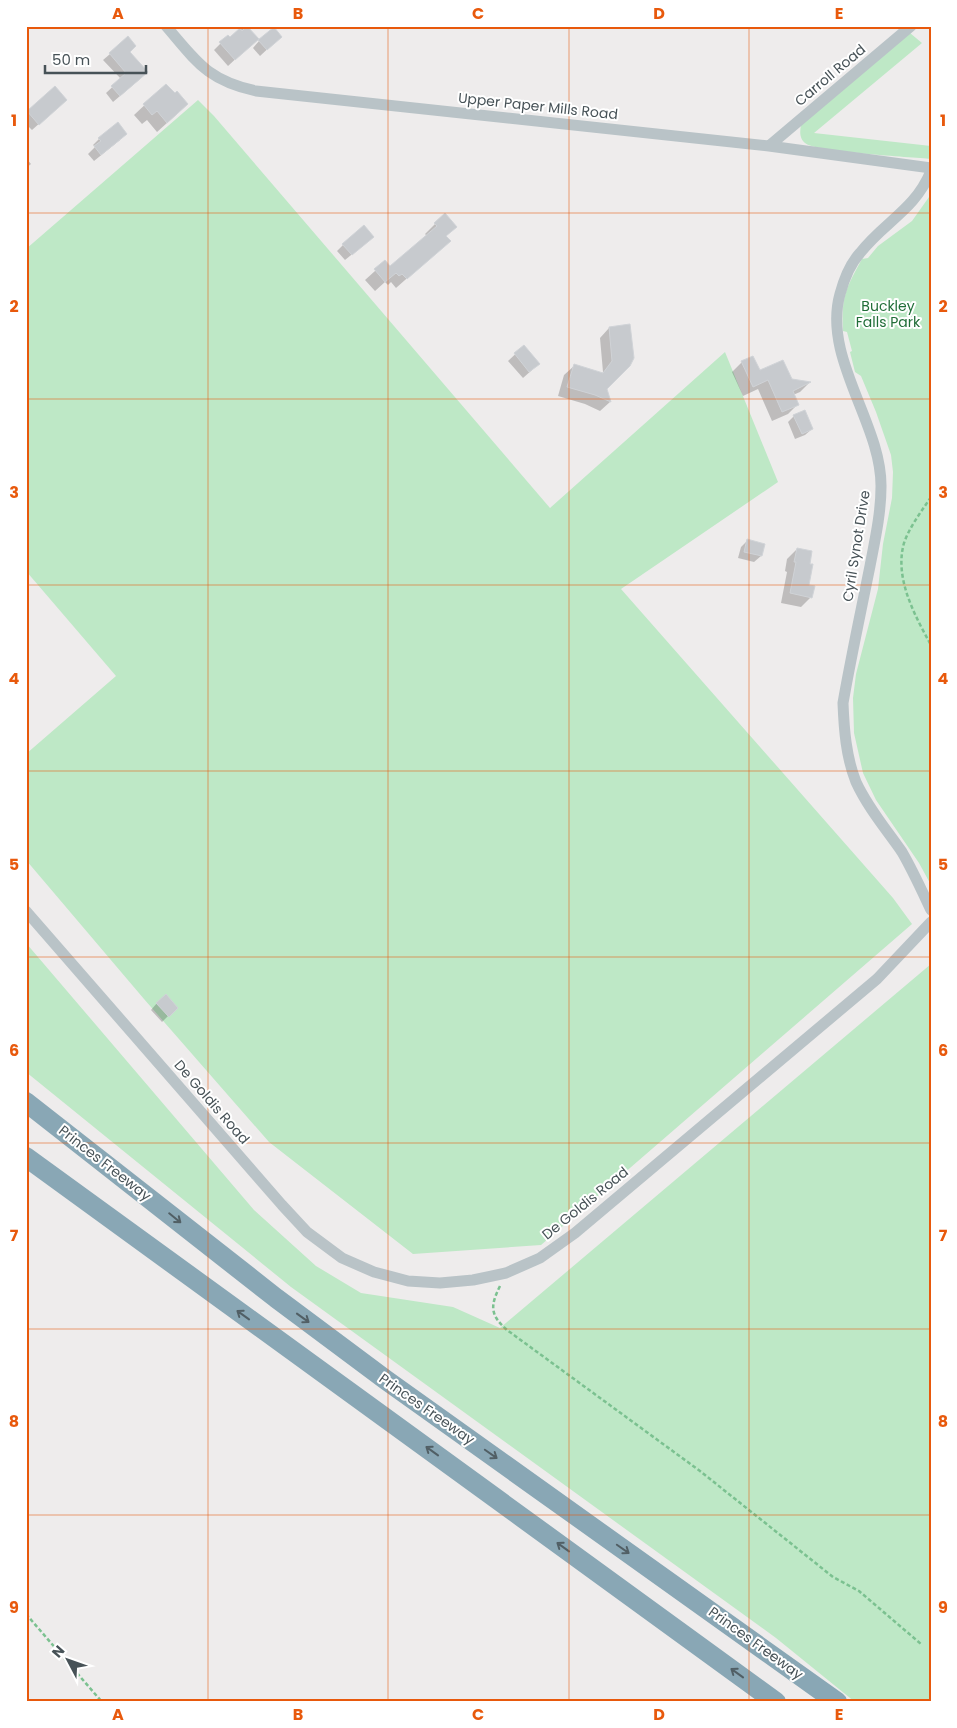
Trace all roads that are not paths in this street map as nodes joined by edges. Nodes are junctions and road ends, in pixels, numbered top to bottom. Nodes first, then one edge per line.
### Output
1 (166, 26) edge
2 (911, 26) edge
3 (769, 146) junction
4 (931, 170) edge
5 (931, 910) edge
6 (26, 911) edge
7 (931, 922) edge
8 (26, 1102) edge
9 (26, 1157) edge
10 (776, 1702) edge
11 (837, 1702) edge

1 - 3 street, Upper Paper Mills Road
2 - 3 street, Carroll Road
3 - 4 street, Upper Paper Mills Road
4 - 5 street, Cyril Synot Drive
6 - 7 street, De Goldis Road
8 -> 11 highway, Princes Freeway
10 -> 9 highway

